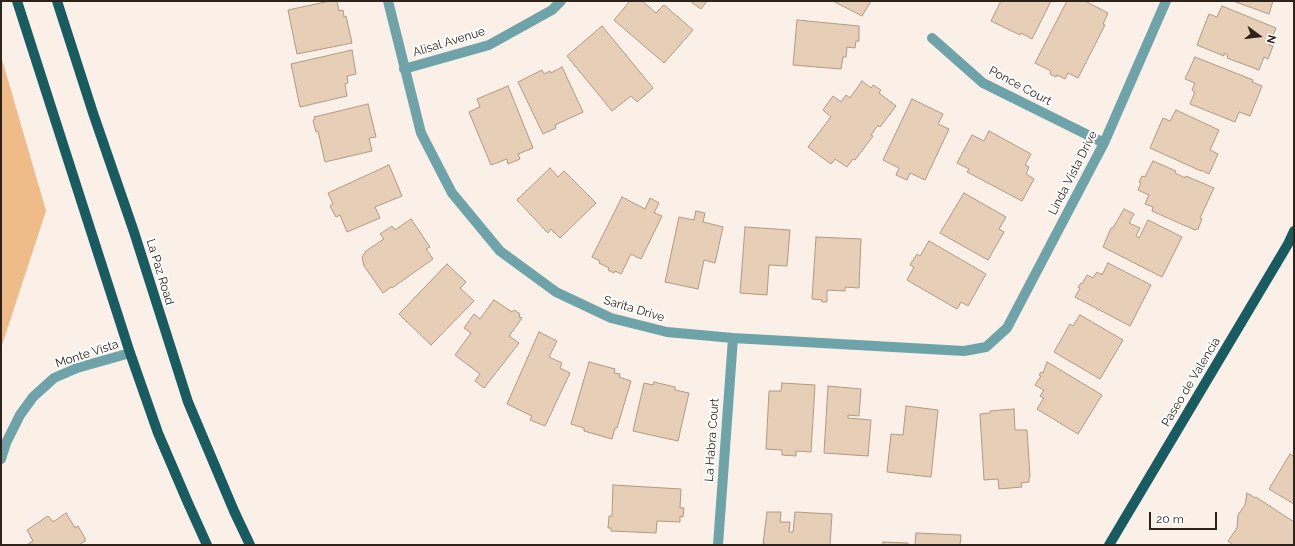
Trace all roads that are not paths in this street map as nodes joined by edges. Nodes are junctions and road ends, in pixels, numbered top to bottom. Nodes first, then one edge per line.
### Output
1 (17, 1) edge
2 (57, 1) edge
3 (388, 1) edge
4 (561, 1) edge
5 (1166, 1) edge
6 (932, 38) dead end
7 (404, 69) junction
8 (1104, 143) junction
9 (1294, 231) edge
10 (1291, 245) edge
11 (733, 338) junction
12 (986, 348) joint
13 (130, 353) junction
14 (1, 459) edge
15 (208, 545) edge
16 (250, 545) edge
17 (718, 545) edge
18 (1109, 545) edge

1 - 13 main road
2 - 16 main road, La Paz Road
3 - 7 street, Sarita Drive
4 - 7 street, Alisal Avenue
5 - 8 street, Linda Vista Drive
6 - 8 street, Ponce Court
7 - 11 street, Sarita Drive
8 - 12 street, Linda Vista Drive
9 - 10 main road, Paseo de Valencia
10 - 18 main road, Paseo de Valencia
11 - 12 street, Sarita Drive
11 - 17 street, La Habra Court
13 - 14 street, Monte Vista
13 - 15 main road

